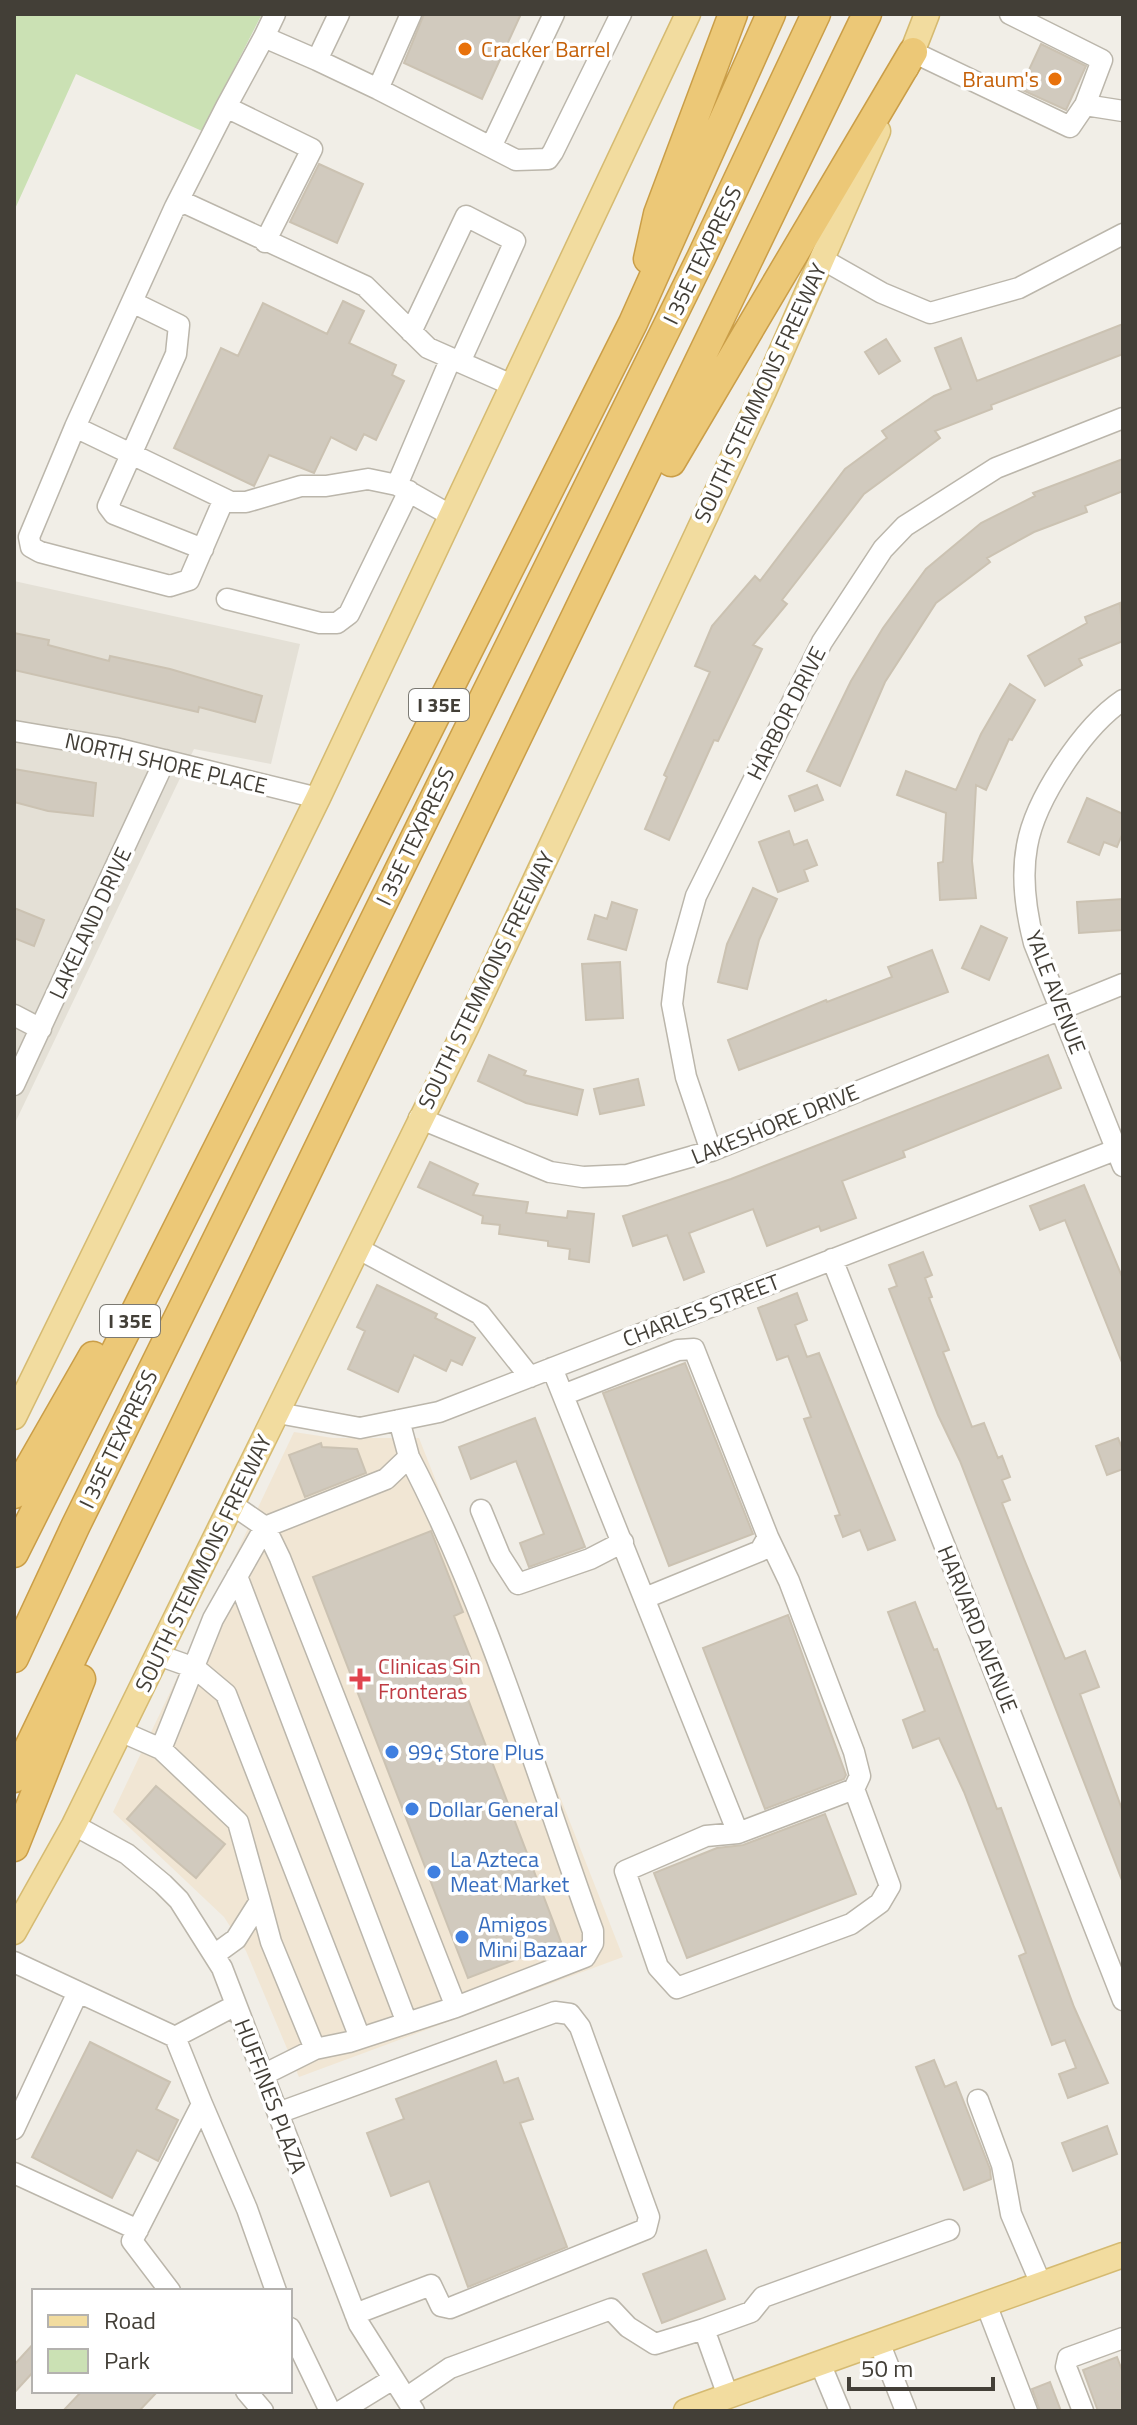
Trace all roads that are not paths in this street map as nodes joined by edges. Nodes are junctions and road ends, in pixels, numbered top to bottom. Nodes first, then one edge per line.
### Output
1 (275, 14) edge
2 (339, 14) edge
3 (411, 14) edge
4 (554, 14) edge
5 (621, 14) edge
6 (688, 14) edge
7 (733, 14) edge
8 (771, 14) edge
9 (816, 14) edge
10 (867, 14) edge
11 (927, 14) edge
12 (1010, 14) edge
13 (264, 37) junction
14 (913, 52) junction
15 (317, 60) junction
16 (378, 89) junction
17 (1085, 105) junction
18 (226, 107) junction
19 (1123, 111) edge
20 (491, 147) junction
21 (175, 207) junction
22 (1123, 234) edge
23 (265, 242) junction
24 (822, 259) junction
25 (132, 302) junction
26 (633, 323) junction
27 (411, 332) junction
28 (455, 360) junction
29 (512, 385) junction
30 (1123, 418) edge
31 (75, 427) junction
32 (130, 454) junction
33 (403, 488) junction
34 (224, 499) junction
35 (450, 515) junction
36 (203, 549) junction
37 (227, 599) dead end
38 (1123, 700) edge
39 (14, 731) edge
40 (165, 760) junction
41 (493, 785) junction
42 (318, 798) junction
43 (1123, 984) edge
44 (1062, 1008) junction
45 (14, 1015) edge
46 (41, 1029) junction
47 (14, 1085) edge
48 (245, 1088) junction
49 (419, 1118) junction
50 (711, 1151) junction
51 (1121, 1154) edge
52 (357, 1248) junction
53 (832, 1259) junction
54 (552, 1368) junction
55 (530, 1377) junction
56 (563, 1395) junction
57 (278, 1413) junction
58 (14, 1417) edge
59 (399, 1420) junction
60 (174, 1444) junction
61 (409, 1457) junction
62 (14, 1494) edge
63 (233, 1505) junction
64 (481, 1510) dead end
65 (265, 1527) junction
66 (768, 1537) junction
67 (623, 1542) junction
68 (14, 1553) edge
69 (237, 1576) junction
70 (645, 1598) junction
71 (158, 1655) junction
72 (14, 1658) edge
73 (195, 1668) junction
74 (120, 1731) junction
75 (161, 1749) junction
76 (14, 1778) edge
77 (854, 1789) junction
78 (74, 1825) junction
79 (738, 1833) junction
80 (14, 1847) edge
81 (260, 1901) junction
82 (14, 1932) edge
83 (214, 1955) junction
84 (14, 1962) edge
85 (78, 1992) junction
86 (1123, 2000) edge
87 (236, 2005) junction
88 (456, 2007) junction
89 (407, 2023) junction
90 (175, 2037) junction
91 (360, 2038) junction
92 (315, 2049) junction
93 (263, 2075) junction
94 (978, 2100) dead end
95 (202, 2104) junction
96 (278, 2113) junction
97 (14, 2129) edge
98 (14, 2173) edge
99 (138, 2230) junction
100 (949, 2230) dead end
101 (1123, 2255) edge
102 (1041, 2284) junction
103 (168, 2289) edge
104 (275, 2289) edge
105 (986, 2304) junction
106 (355, 2314) junction
107 (704, 2329) junction
108 (292, 2332) edge
109 (1123, 2338) edge
110 (879, 2342) junction
111 (820, 2363) junction
112 (393, 2379) junction
113 (248, 2393) edge
114 (728, 2396) junction
115 (410, 2405) edge
116 (695, 2409) edge
117 (263, 2411) edge
118 (330, 2411) edge
119 (341, 2411) edge
120 (840, 2411) edge
121 (906, 2411) edge
122 (1027, 2411) edge
123 (1083, 2411) edge

1 - 13 street
2 - 15 street
3 - 16 street
4 - 20 street
5 - 20 street
6 - 29 main road
7 - 26 highway
8 - 26 highway, I 35E
9 - 72 highway, I 35E TEXPRESS
10 - 41 highway
11 - 14 main road, SOUTH STEMMONS FREEWAY
12 - 17 street
13 - 15 street
13 - 18 street
14 - 17 street
14 - 24 main road, SOUTH STEMMONS FREEWAY
14 - 41 highway
15 - 16 street
16 - 20 street
17 - 19 street
18 - 21 street
18 - 23 street
21 - 23 street
21 - 25 street
22 - 24 street
23 - 27 street
24 - 49 main road, SOUTH STEMMONS FREEWAY
25 - 31 street
25 - 32 street
26 - 48 highway, I 35E
27 - 28 street
27 - 28 street
28 - 29 street
28 - 33 street
29 - 35 main road
30 - 50 street, HARBOR DRIVE
31 - 32 street
31 - 36 street
32 - 34 street
32 - 36 street
33 - 34 street
33 - 35 street
33 - 37 street
34 - 36 street
35 - 42 main road
38 - 44 street, YALE AVENUE
39 - 40 street, NORTH SHORE PLACE
40 - 42 street, NORTH SHORE PLACE
40 - 46 street, LAKELAND DRIVE
41 - 60 highway
42 - 58 main road
43 - 44 street, LAKESHORE DRIVE
44 - 50 street, LAKESHORE DRIVE
44 - 51 street, YALE AVENUE
45 - 46 street
46 - 47 street, LAKELAND DRIVE
48 - 62 highway
48 - 68 highway, I 35E
49 - 50 street, LAKESHORE DRIVE
49 - 52 main road, SOUTH STEMMONS FREEWAY
51 - 53 street, CHARLES STREET
52 - 55 street
52 - 57 main road, SOUTH STEMMONS FREEWAY
53 - 54 street, CHARLES STREET
53 - 86 street, HARVARD AVENUE
54 - 55 street, CHARLES STREET
54 - 56 street
55 - 59 street, CHARLES STREET
56 - 66 street
56 - 67 street
57 - 59 street, CHARLES STREET
57 - 63 main road, SOUTH STEMMONS FREEWAY
59 - 61 street
60 - 76 highway
60 - 80 highway
61 - 65 street
61 - 88 street
63 - 65 street
63 - 71 main road, SOUTH STEMMONS FREEWAY
64 - 67 street
65 - 69 street
65 - 88 street
66 - 70 street
66 - 77 street
67 - 70 street
69 - 73 street
69 - 89 street
70 - 79 street
71 - 73 street
71 - 74 main road, SOUTH STEMMONS FREEWAY
73 - 75 street
73 - 91 street
74 - 75 street
74 - 78 main road, SOUTH STEMMONS FREEWAY
75 - 81 street
77 - 79 street
77 - 79 street
78 - 82 main road, SOUTH STEMMONS FREEWAY
78 - 83 street, HUFFINES PLAZA
81 - 83 street
81 - 92 street
83 - 87 street, HUFFINES PLAZA
84 - 85 street
85 - 90 street
85 - 97 street
87 - 90 street
87 - 93 street, HUFFINES PLAZA
88 - 89 street
89 - 91 street
90 - 95 street
91 - 92 street
92 - 93 street
93 - 96 street, HUFFINES PLAZA
94 - 102 street
95 - 99 street
95 - 104 street
96 - 106 street, HUFFINES PLAZA
96 - 106 street
98 - 99 street
99 - 103 street
100 - 107 street
101 - 102 main road
102 - 105 main road
105 - 110 main road
105 - 122 street
106 - 112 street, HUFFINES PLAZA
107 - 114 street
107 - 115 street
108 - 118 street
109 - 123 street
110 - 111 main road
110 - 121 street
111 - 114 main road
111 - 120 street
112 - 115 street, HUFFINES PLAZA
112 - 119 street
113 - 117 street
114 - 116 main road

